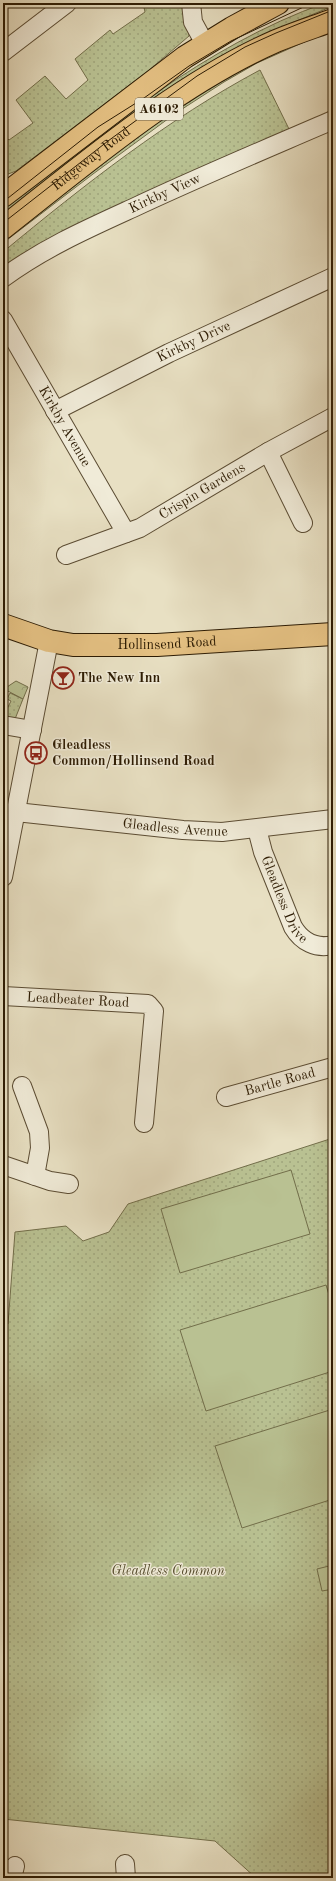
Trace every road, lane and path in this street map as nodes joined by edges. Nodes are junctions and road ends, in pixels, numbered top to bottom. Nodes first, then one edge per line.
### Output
1 (67, 3) edge
2 (191, 3) edge
3 (278, 3) edge
4 (333, 20) edge
5 (205, 44) junction
6 (3, 52) edge
7 (333, 120) edge
8 (3, 196) edge
9 (3, 228) edge
10 (333, 277) edge
11 (3, 278) edge
12 (3, 320) edge
13 (55, 411) junction
14 (333, 417) edge
15 (268, 452) junction
16 (303, 523) dead end
17 (126, 533) junction
18 (66, 555) dead end
19 (3, 625) edge
20 (333, 634) edge
21 (50, 641) junction
22 (3, 725) edge
23 (32, 730) junction
24 (16, 812) junction
25 (333, 819) edge
26 (257, 829) junction
27 (3, 877) edge
28 (333, 945) edge
29 (3, 996) edge
30 (333, 1067) edge
31 (22, 1086) dead end
32 (226, 1097) dead end
33 (144, 1123) dead end
34 (3, 1165) edge
35 (35, 1176) junction
36 (70, 1184) dead end

1 - 6 street
2 - 5 street
3 - 5 main road, Ridgeway Road / A6102
4 - 9 main road, Ridgeway Road / A6102
5 - 8 main road, Ridgeway Road / A6102
7 - 11 street, Kirkby View
10 - 13 street, Kirkby Drive
12 - 13 street, Kirkby Avenue
13 - 17 street, Kirkby Avenue
14 - 15 street, Crispin Gardens
15 - 16 street
15 - 17 street, Crispin Gardens
17 - 18 street, Crispin Gardens
19 - 21 main road, Hollinsend Road
20 - 21 main road, Hollinsend Road
21 - 23 street
22 - 23 street
23 - 24 street
24 - 26 street, Gleadless Avenue
24 - 27 street
25 - 26 street, Gleadless Avenue
26 - 28 street, Gleadless Drive
29 - 33 street, Leadbeater Road
30 - 32 street, Bartle Road
31 - 35 street
34 - 35 street
35 - 36 street

